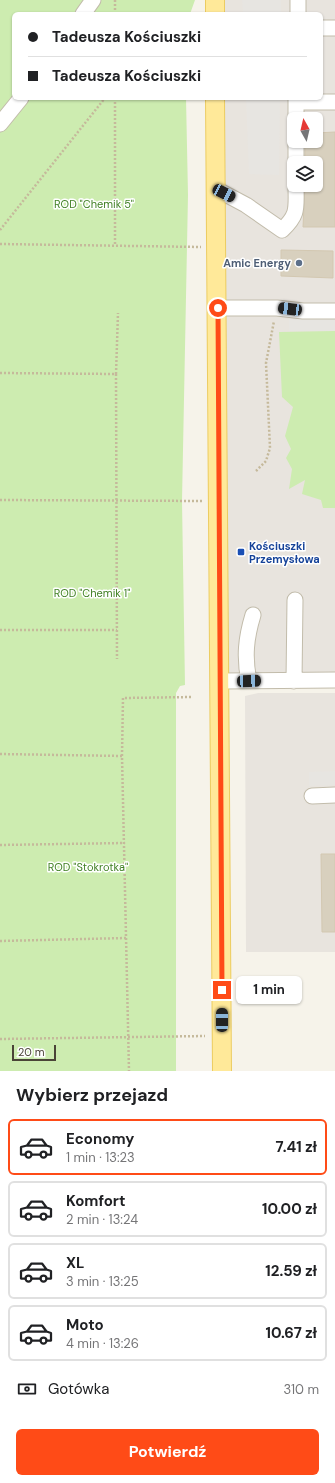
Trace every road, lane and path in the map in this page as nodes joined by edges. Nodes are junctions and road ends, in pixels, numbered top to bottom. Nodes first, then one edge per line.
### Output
1 (93, 0) edge
2 (115, 0) edge
3 (215, 0) edge
4 (298, 0) edge
5 (84, 12) edge
6 (115, 12) edge
7 (215, 12) edge
8 (298, 12) edge
9 (323, 28) edge
10 (335, 28) edge
11 (19, 100) edge
12 (103, 100) edge
13 (115, 100) edge
14 (215, 100) edge
15 (296, 100) edge
16 (335, 102) edge
17 (296, 112) edge
18 (0, 124) edge
19 (216, 189) junction
20 (296, 192) edge
21 (0, 230) edge
22 (0, 244) edge
23 (115, 246) junction
24 (217, 247) junction
25 (218, 308) junction
26 (277, 308) junction
27 (335, 311) edge
28 (118, 313) dead end
29 (0, 373) edge
30 (116, 374) junction
31 (256, 471) dead end
32 (0, 500) edge
33 (116, 501) junction
34 (219, 501) junction
35 (295, 600) dead end
36 (253, 615) dead end
37 (0, 630) edge
38 (117, 630) junction
39 (117, 659) dead end
40 (294, 680) junction
41 (335, 680) edge
42 (221, 681) junction
43 (249, 681) junction
44 (193, 697) dead end
45 (0, 754) edge
46 (122, 756) junction
47 (335, 795) edge
48 (312, 796) dead end
49 (125, 843) junction
50 (0, 845) edge
51 (126, 938) junction
52 (0, 941) edge
53 (222, 1036) junction
54 (129, 1037) junction
55 (0, 1039) edge
56 (129, 1071) edge
57 (222, 1071) edge

1 - 5 street
2 - 6 path
3 - 7 main road
4 - 8 street
9 - 10 street
11 - 18 street
12 - 21 path
13 - 23 path
14 - 19 main road
15 - 16 street
15 - 17 street
19 - 20 street
19 - 24 main road
22 - 23 path
23 - 24 path
24 - 25 main road
25 - 26 street
25 - 34 main road
26 - 27 street
26 - 31 path
28 - 30 path
29 - 30 path
30 - 33 path
32 - 33 path
33 - 34 path
33 - 38 path
34 - 42 main road
35 - 40 street
36 - 43 street
37 - 38 path
38 - 39 path
40 - 41 street
40 - 43 street
42 - 43 street
42 - 53 main road
44 - 46 path
45 - 46 path
46 - 49 path
47 - 48 street
49 - 50 path
49 - 51 path
51 - 52 path
51 - 54 path
53 - 54 path
53 - 57 main road
54 - 55 path
54 - 56 path

